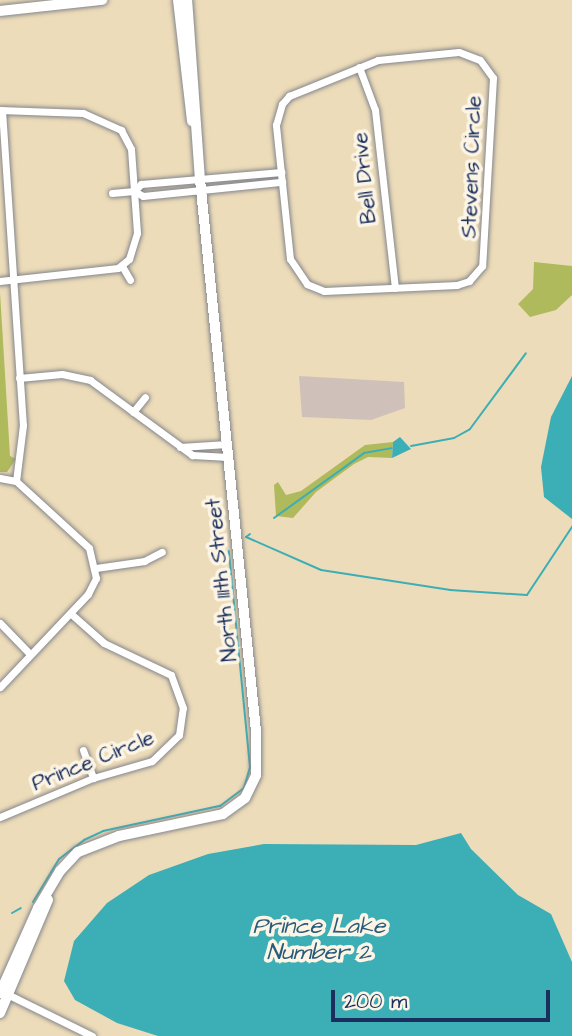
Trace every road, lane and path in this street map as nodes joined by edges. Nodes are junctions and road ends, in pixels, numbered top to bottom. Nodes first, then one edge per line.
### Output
1 (102, 0) edge
2 (178, 0) edge
3 (187, 0) edge
4 (0, 11) edge
5 (359, 67) junction
6 (1, 110) edge
7 (196, 139) junction
8 (281, 172) junction
9 (282, 182) junction
10 (200, 185) junction
11 (134, 191) junction
12 (112, 193) dead end
13 (122, 266) junction
14 (15, 280) junction
15 (130, 280) dead end
16 (0, 281) edge
17 (395, 288) junction
18 (19, 378) junction
19 (145, 397) dead end
20 (133, 412) junction
21 (227, 444) junction
22 (179, 447) junction
23 (228, 457) junction
24 (0, 478) edge
25 (16, 481) junction
26 (162, 552) dead end
27 (96, 568) junction
28 (70, 613) junction
29 (0, 623) edge
30 (29, 653) junction
31 (0, 687) edge
32 (83, 750) dead end
33 (93, 778) junction
34 (0, 817) edge
35 (4, 993) edge
36 (0, 1013) edge
37 (92, 1036) edge

1 - 4 street
2 - 7 street, North 111th Street
3 - 7 street, North 111th Street
5 - 8 street, Stevens Circle
5 - 17 street, Bell Drive
5 - 17 street, Stevens Circle
6 - 11 street
6 - 14 street
7 - 10 street, North 111th Street
8 - 9 street, Stevens Circle
8 - 10 street
9 - 10 street
9 - 17 street, Stevens Circle
10 - 11 street
10 - 11 street
10 - 21 street, North 111th Street
11 - 12 street
11 - 13 street
13 - 14 street
13 - 15 street
14 - 16 street
14 - 18 street
18 - 20 street
18 - 25 street
19 - 20 street
20 - 22 street
21 - 22 street
21 - 23 street, North 111th Street
22 - 23 street
23 - 35 street, North 111th Street
24 - 25 street
25 - 27 street
26 - 27 street
27 - 28 street
28 - 30 street
28 - 33 street, Prince Circle
29 - 30 street
30 - 31 street
32 - 33 street
33 - 34 street, Prince Circle
35 - 36 street, North 111th Street
35 - 37 street

